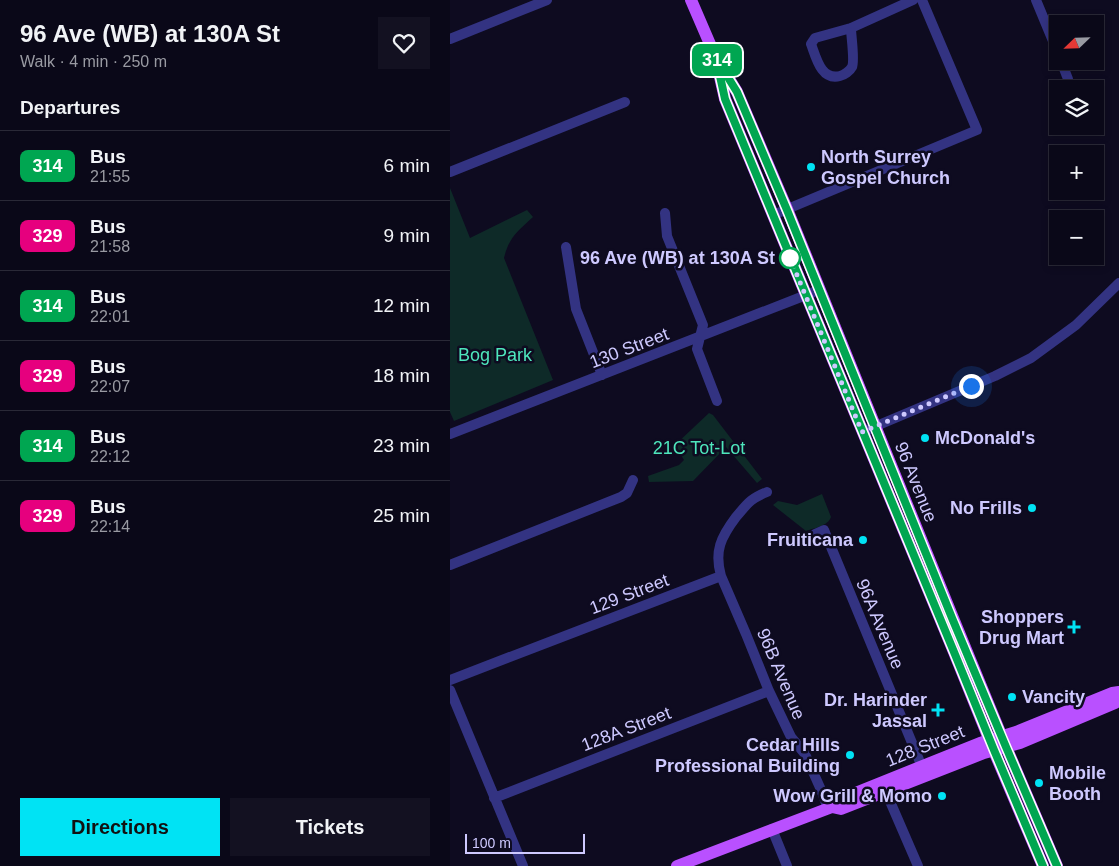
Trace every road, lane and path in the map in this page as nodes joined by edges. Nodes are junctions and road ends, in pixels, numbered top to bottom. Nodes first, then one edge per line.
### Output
1 (547, 0) edge
2 (691, 0) edge
3 (913, 0) edge
4 (922, 0) edge
5 (1036, 0) edge
6 (851, 28) junction
7 (1049, 31) edge
8 (450, 39) edge
9 (716, 58) junction
10 (1064, 70) edge
11 (1068, 79) dead end
12 (625, 102) dead end
13 (450, 172) edge
14 (787, 210) junction
15 (665, 213) dead end
16 (773, 215) junction
17 (566, 247) dead end
18 (1119, 283) edge
19 (819, 290) junction
20 (806, 296) junction
21 (700, 337) junction
22 (602, 375) junction
23 (717, 401) dead end
24 (868, 429) junction
25 (450, 434) edge
26 (633, 480) dead end
27 (767, 492) dead end
28 (814, 534) dead end
29 (910, 546) junction
30 (928, 558) junction
31 (450, 564) edge
32 (721, 576) junction
33 (925, 582) junction
34 (946, 600) junction
35 (450, 680) edge
36 (450, 690) edge
37 (769, 691) junction
38 (1119, 692) edge
39 (1119, 700) edge
40 (998, 744) junction
41 (922, 767) junction
42 (886, 792) junction
43 (494, 798) junction
44 (830, 808) junction
45 (772, 829) junction
46 (523, 866) edge
47 (677, 866) edge
48 (787, 866) edge
49 (918, 866) edge
50 (1043, 866) edge
51 (1056, 866) edge

1 - 8 street
2 - 9 main road, 96 Avenue
3 - 6 street
4 - 14 street
5 - 7 street
6 - 6 street
9 - 14 main road, 96 Avenue
9 - 16 main road, 96 Avenue
10 - 11 street
12 - 13 street
14 - 16 street
14 - 19 main road, 96 Avenue
15 - 21 street
16 - 20 main road, 96 Avenue
17 - 22 street
18 - 24 street
19 - 20 street, 130 Street
19 - 24 main road, 96 Avenue
20 - 21 street, 130 Street
20 - 24 main road, 96 Avenue
21 - 22 street, 130 Street
21 - 23 street
22 - 25 street, 130 Street
24 - 29 main road, 96 Avenue
24 - 30 main road, 96 Avenue
26 - 31 street
27 - 32 street
28 - 41 street, 96A Avenue
29 - 30 main road
29 - 33 main road, 96 Avenue
30 - 34 main road, 96 Avenue
32 - 35 street, 129 Street
32 - 37 street, 96B Avenue
33 - 34 main road
33 - 40 main road, 96 Avenue
34 - 40 main road, 96 Avenue
36 - 43 street
37 - 43 street, 128A Street
37 - 44 street, 96B Avenue
38 - 40 main road, 128 Street
39 - 40 main road, 128 Street
40 - 41 main road, 128 Street
40 - 42 main road, 128 Street
40 - 50 main road, 96 Avenue
40 - 51 main road, 96 Avenue
41 - 44 main road, 128 Street
42 - 44 main road, 128 Street
42 - 49 street
43 - 46 street
44 - 45 main road, 128 Street
45 - 47 main road, 128 Street
45 - 48 street

